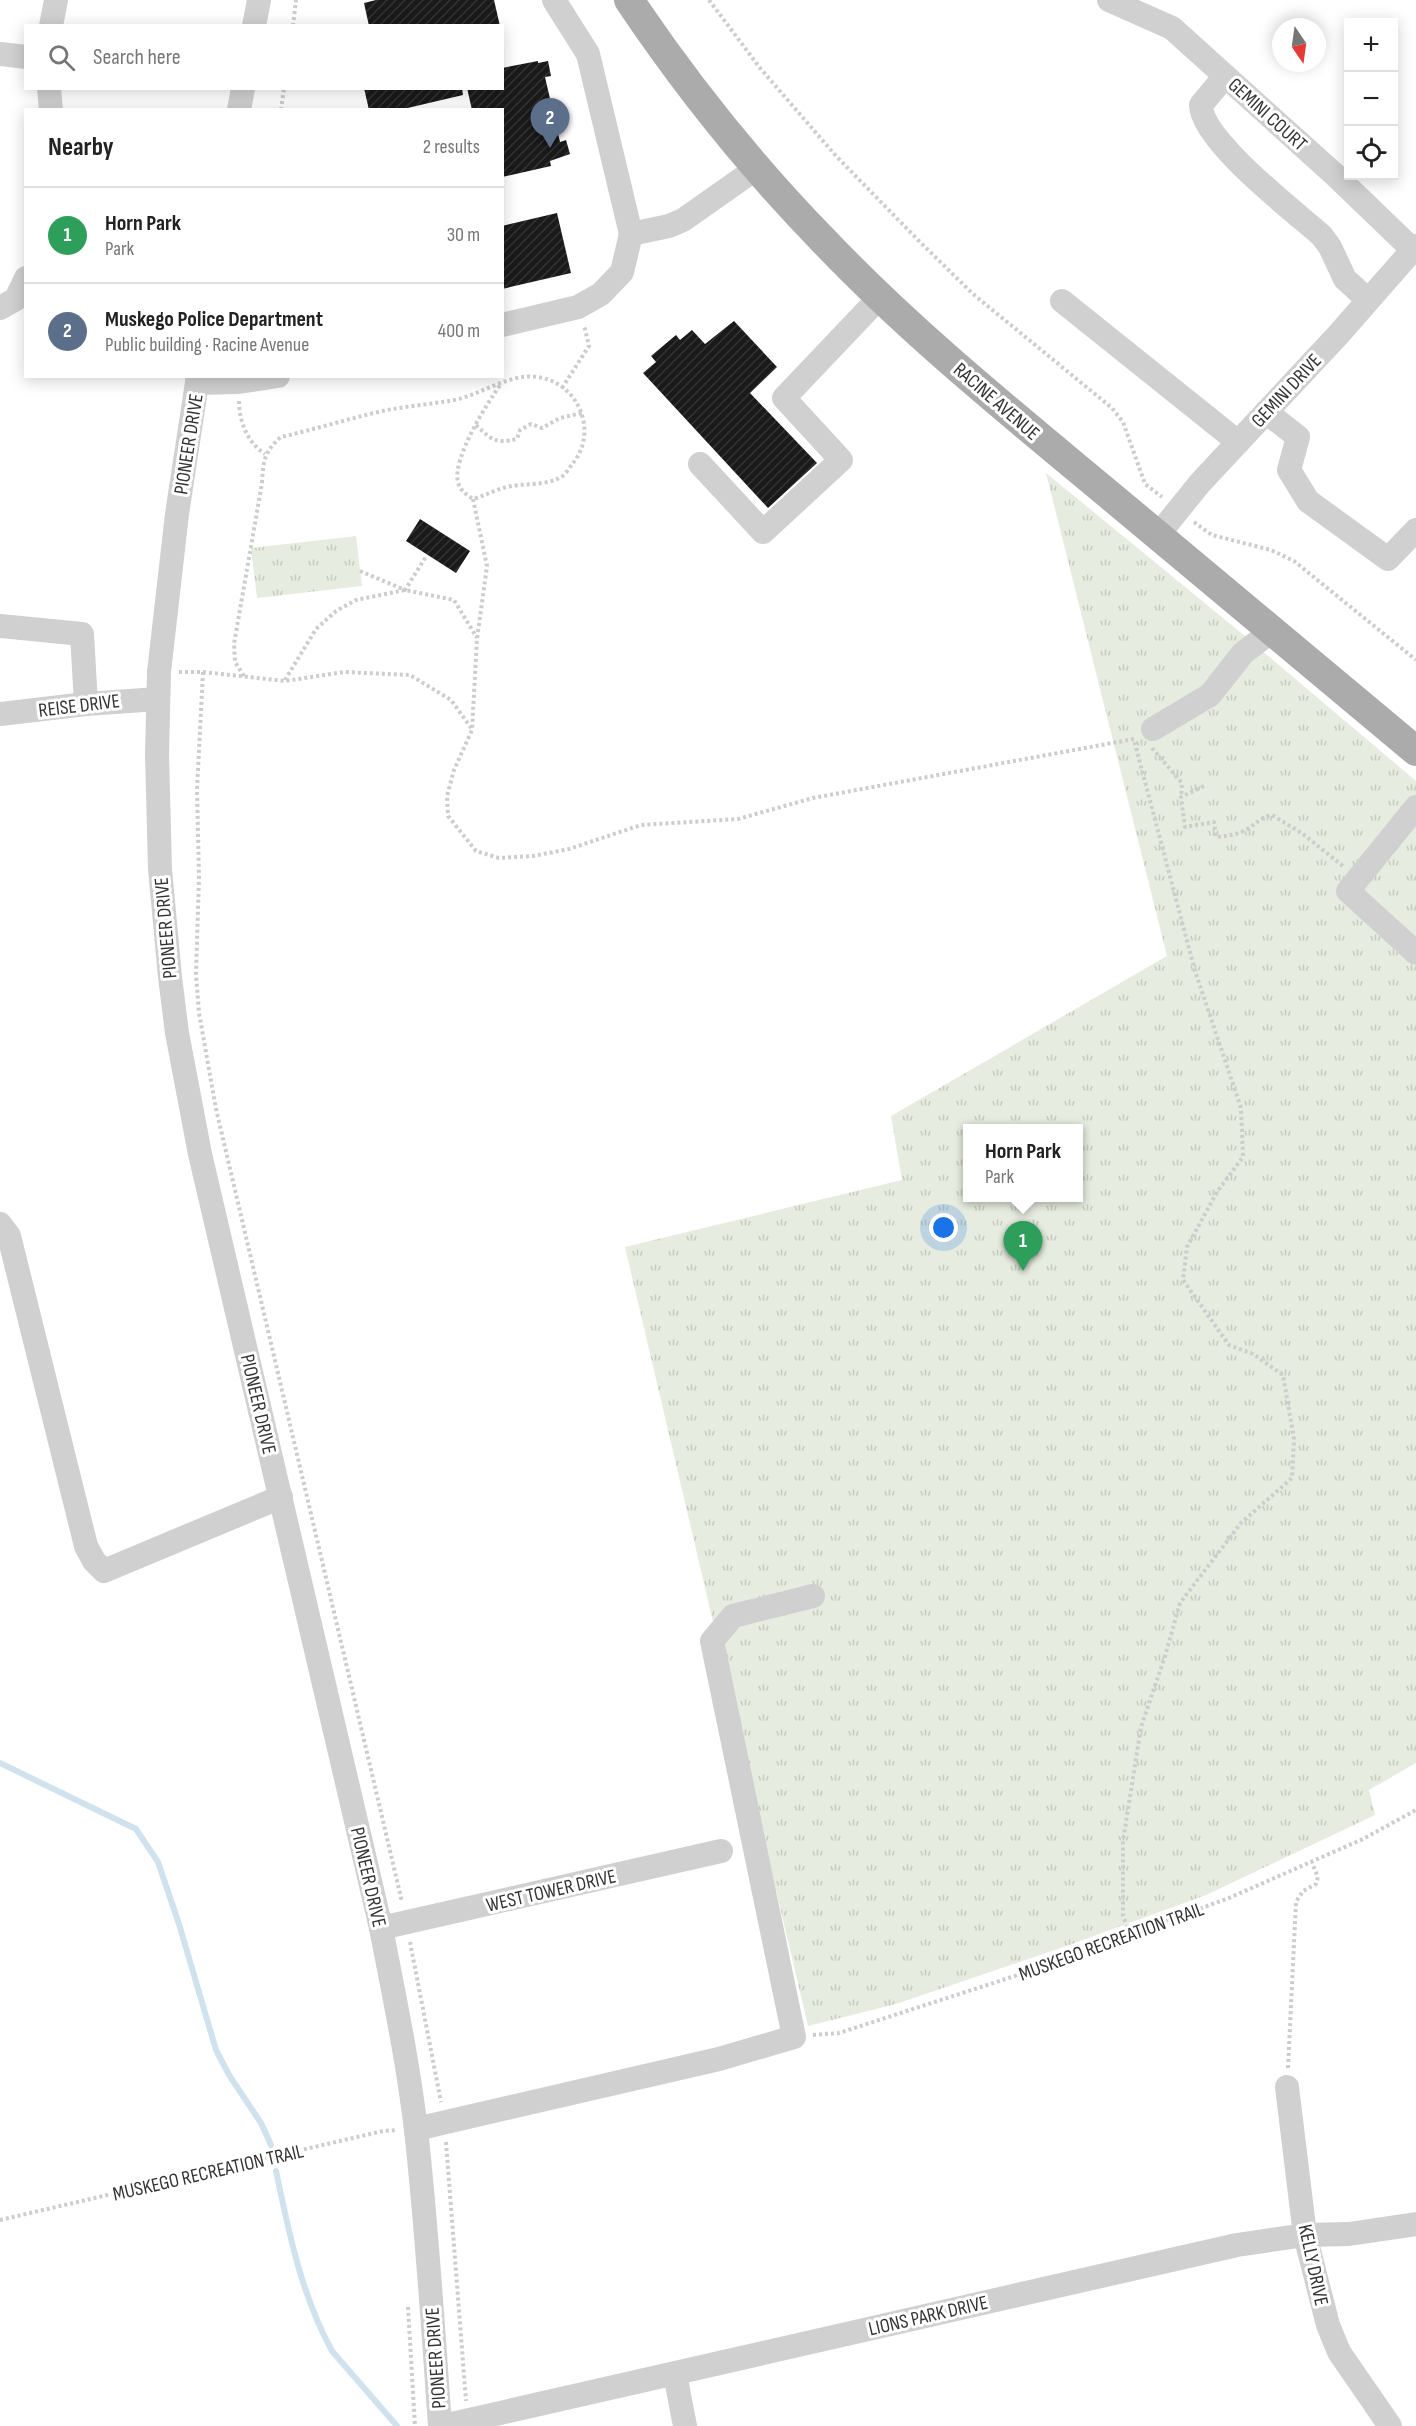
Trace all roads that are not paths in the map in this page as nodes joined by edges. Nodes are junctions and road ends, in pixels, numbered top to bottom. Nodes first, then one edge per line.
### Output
1 (56, 0) edge
2 (259, 0) edge
3 (554, 0) edge
4 (629, 0) edge
5 (1108, 0) edge
6 (51, 24) edge
7 (254, 24) edge
8 (0, 54) edge
9 (24, 57) edge
10 (1225, 76) junction
11 (49, 90) edge
12 (243, 90) edge
13 (51, 108) edge
14 (239, 108) edge
15 (757, 168) junction
16 (631, 234) junction
17 (1414, 248) edge
18 (24, 282) edge
19 (880, 297) junction
20 (1368, 300) junction
21 (1062, 301) dead end
22 (0, 308) edge
23 (504, 325) edge
24 (265, 378) edge
25 (197, 380) edge
26 (1266, 412) junction
27 (1238, 442) junction
28 (700, 464) dead end
29 (1416, 530) edge
30 (1158, 535) junction
31 (0, 626) edge
32 (1272, 632) junction
33 (158, 699) junction
34 (86, 704) junction
35 (0, 714) edge
36 (1142, 734) road end
37 (1416, 751) edge
38 (1416, 807) edge
39 (1416, 953) edge
40 (0, 1224) edge
41 (281, 1497) junction
42 (813, 1596) dead end
43 (721, 1851) dead end
44 (381, 1928) junction
45 (1287, 2087) road end
46 (416, 2129) junction
47 (1416, 2224) edge
48 (1305, 2235) junction
49 (675, 2374) junction
50 (442, 2426) edge
51 (685, 2426) edge
52 (1390, 2426) edge

1 - 6 street
2 - 7 street
3 - 16 street
4 - 15 main road, RACINE AVENUE
5 - 10 street, GEMINI COURT
8 - 9 street
10 - 17 street, GEMINI COURT
10 - 20 street
11 - 13 street
12 - 14 street
15 - 16 street
15 - 19 main road, RACINE AVENUE
16 - 23 street
17 - 20 street, GEMINI DRIVE
18 - 22 street
19 - 28 street
19 - 30 main road, RACINE AVENUE
20 - 26 street, GEMINI DRIVE
21 - 27 street
24 - 25 street
25 - 33 street, PIONEER DRIVE
26 - 27 street, GEMINI DRIVE
26 - 29 street
27 - 30 street, GEMINI DRIVE
30 - 32 main road, RACINE AVENUE
31 - 34 street
32 - 36 street
32 - 37 main road, RACINE AVENUE
33 - 34 street, REISE DRIVE
33 - 41 street, PIONEER DRIVE
34 - 35 street, REISE DRIVE
38 - 39 street
40 - 41 street
41 - 44 street, PIONEER DRIVE
42 - 46 street
43 - 44 street, WEST TOWER DRIVE
44 - 46 street, PIONEER DRIVE
45 - 48 street, KELLY DRIVE
46 - 50 street, PIONEER DRIVE
47 - 48 street, LIONS PARK DRIVE
48 - 49 street, LIONS PARK DRIVE
48 - 52 street, KELLY DRIVE
49 - 50 street, LIONS PARK DRIVE
49 - 51 street

